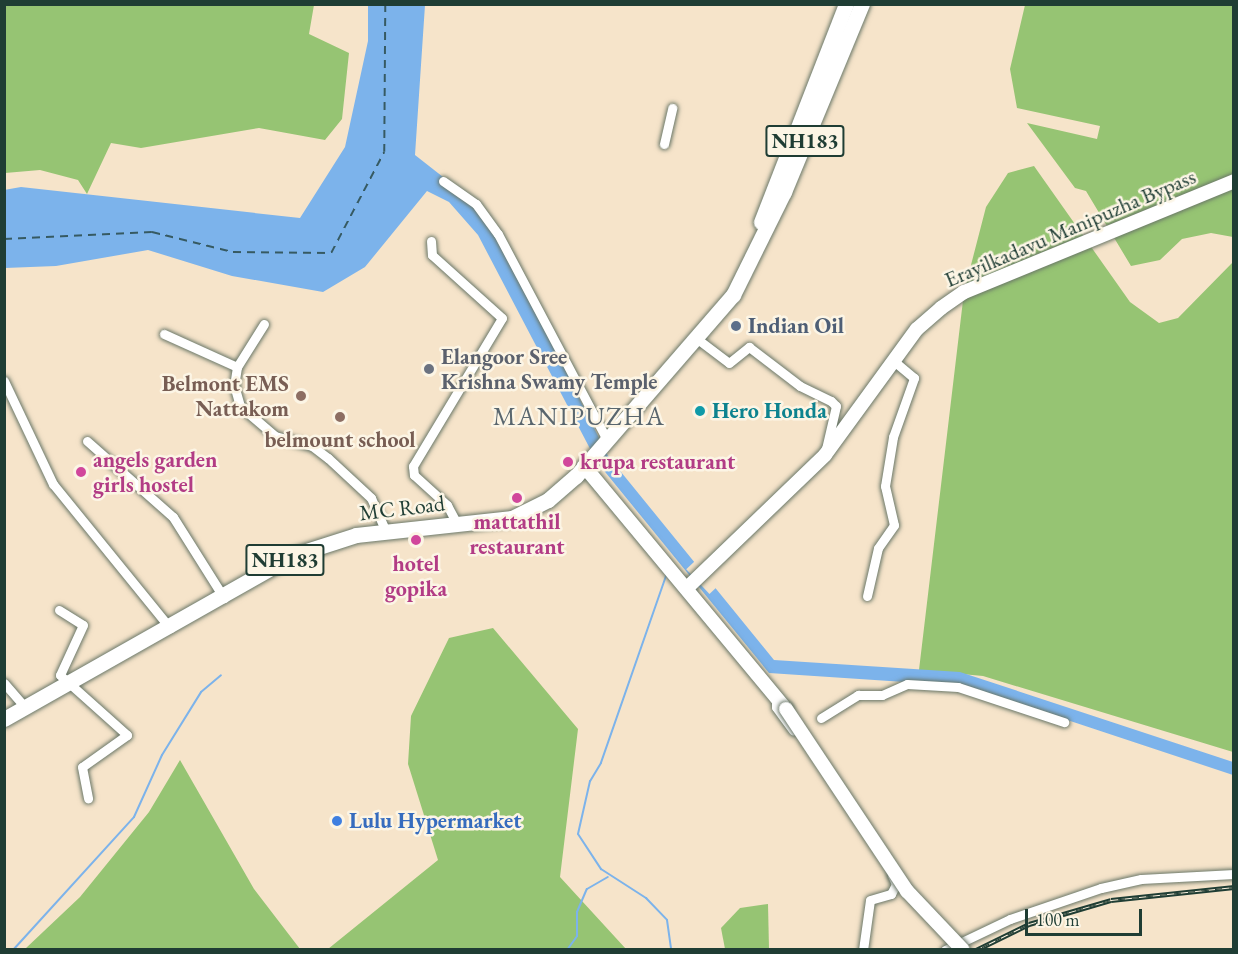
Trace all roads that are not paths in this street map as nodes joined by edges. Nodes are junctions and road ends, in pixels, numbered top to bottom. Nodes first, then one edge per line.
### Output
1 (846, 4) edge
2 (862, 4) edge
3 (672, 108) dead end
4 (664, 144) dead end
5 (443, 181) dead end
6 (1233, 181) edge
7 (431, 241) dead end
8 (743, 276) junction
9 (264, 324) dead end
10 (164, 334) dead end
11 (696, 338) junction
12 (894, 361) junction
13 (237, 366) junction
14 (4, 381) edge
15 (87, 441) dead end
16 (602, 442) junction
17 (825, 455) junction
18 (584, 466) junction
19 (456, 524) junction
20 (386, 532) junction
21 (688, 587) junction
22 (867, 596) dead end
23 (224, 599) junction
24 (59, 610) dead end
25 (170, 628) junction
26 (4, 683) edge
27 (71, 684) junction
28 (776, 697) junction
29 (26, 708) junction
30 (821, 718) dead end
31 (4, 719) edge
32 (1064, 722) dead end
33 (88, 798) dead end
34 (1233, 873) edge
35 (863, 950) edge
36 (945, 950) edge
37 (963, 950) edge

1 - 8 highway, MC Road / NH183
2 - 8 highway, MC Road / NH183
3 - 4 street
5 - 16 street
6 - 12 main road, Erayilkadavu Manipuzha Bypass
7 - 19 street
8 - 11 highway, MC Road / NH183
9 - 13 street
10 - 13 street
11 - 16 highway, MC Road / NH183
11 - 17 street
12 - 17 main road, Erayilkadavu Manipuzha Bypass
12 - 22 street
13 - 20 street
14 - 25 street
15 - 23 street
16 - 18 highway, MC Road / NH183
17 - 21 main road, Erayilkadavu Manipuzha Bypass
18 - 19 highway, MC Road / NH183
18 - 21 main road
19 - 20 highway, MC Road / NH183
20 - 23 highway, MC Road / NH183
21 - 28 main road
23 - 25 highway, MC Road / NH183
24 - 27 street
25 - 27 highway, MC Road / NH183
26 - 29 street
27 - 29 highway, MC Road / NH183
27 - 33 street
28 - 35 street
28 - 37 main road, bridge
29 - 31 highway, MC Road / NH183
30 - 32 street
34 - 36 street

